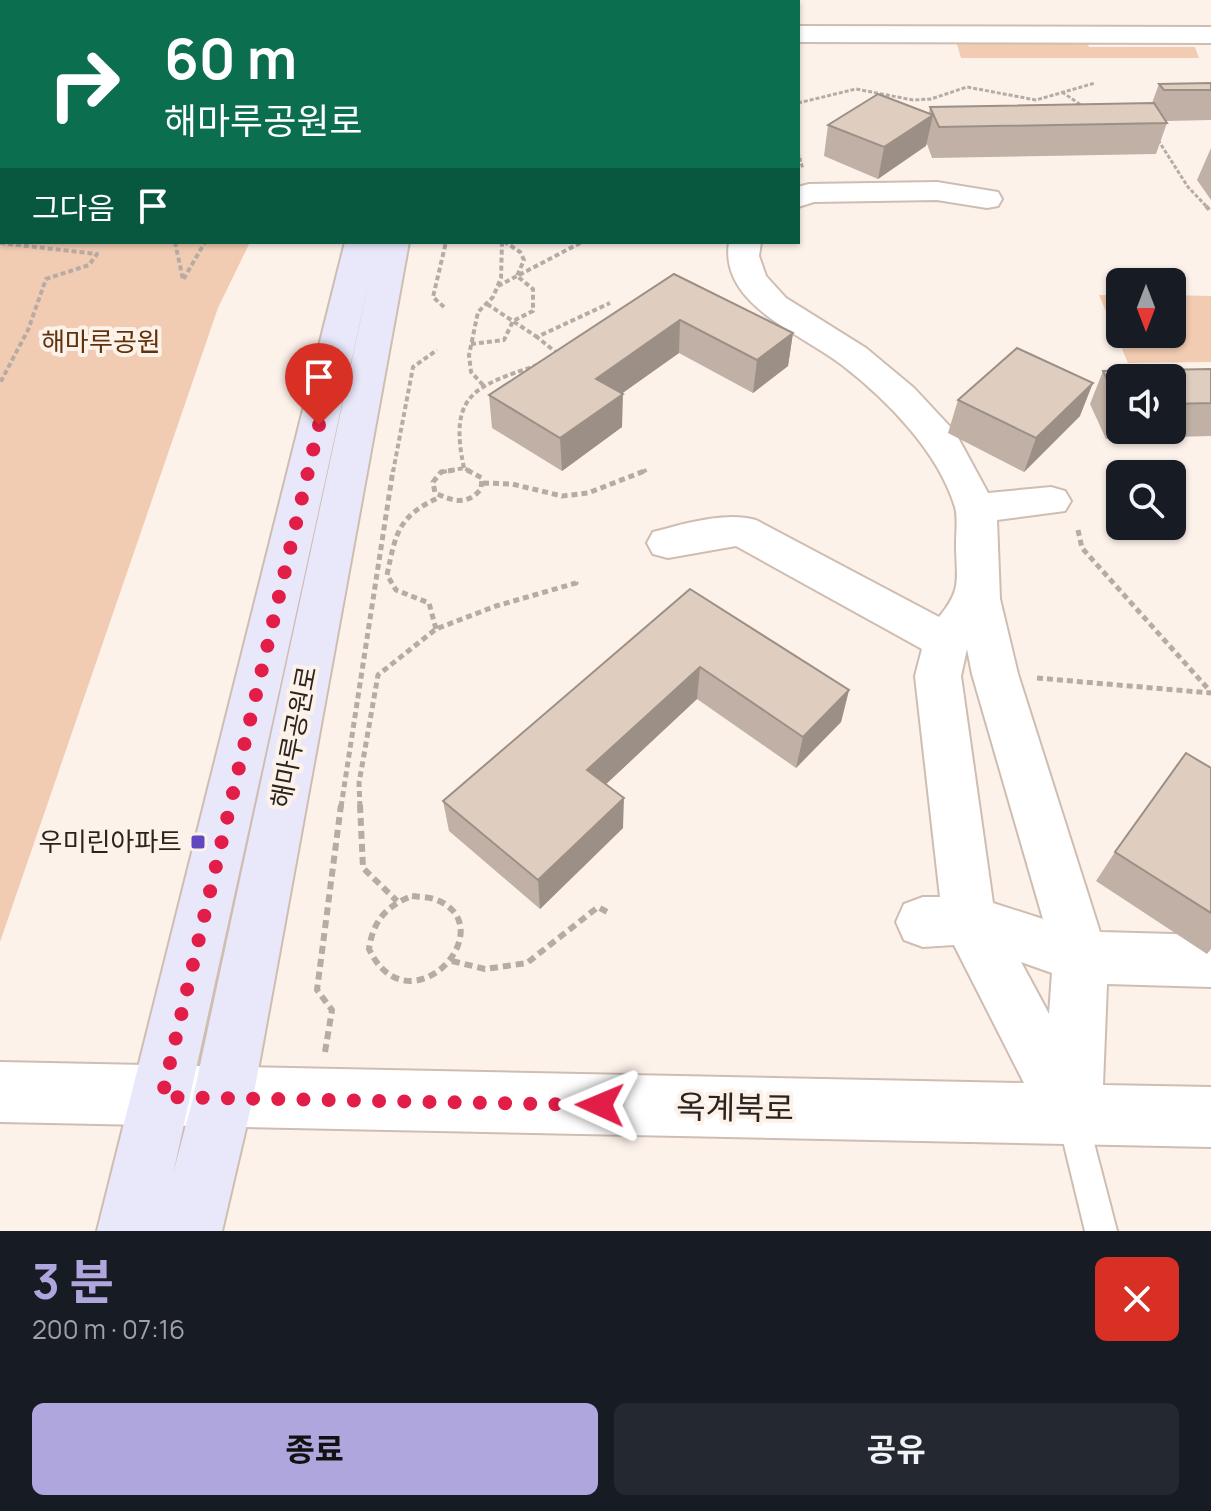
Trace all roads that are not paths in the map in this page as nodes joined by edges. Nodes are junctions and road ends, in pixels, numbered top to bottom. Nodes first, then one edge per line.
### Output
1 (803, 35) edge
2 (1211, 35) edge
3 (800, 197) edge
4 (987, 199) dead end
5 (361, 244) edge
6 (393, 244) edge
7 (745, 244) edge
8 (1051, 501) dead end
9 (976, 508) junction
10 (668, 543) dead end
11 (978, 599) junction
12 (946, 641) junction
13 (946, 921) junction
14 (1081, 957) junction
15 (1211, 961) edge
16 (0, 1092) edge
17 (162, 1097) junction
18 (223, 1098) junction
19 (1072, 1114) junction
20 (1211, 1117) edge
21 (129, 1231) edge
22 (190, 1231) edge
23 (1101, 1231) edge

1 - 2 street
3 - 4 street
5 - 17 street, 해마루공원로
6 - 18 street, 해마루공원로
7 - 9 street
8 - 9 street
9 - 11 street
10 - 12 street
11 - 12 street
11 - 14 street
12 - 13 street
13 - 14 street
13 - 19 street
14 - 15 street
14 - 19 street
16 - 17 street, 옥계북로
17 - 18 street, 옥계북로
17 - 21 street, 해마루공원로
18 - 19 street, 옥계북로
18 - 22 street, 해마루공원로
19 - 20 street, 옥계북로
19 - 23 lane

